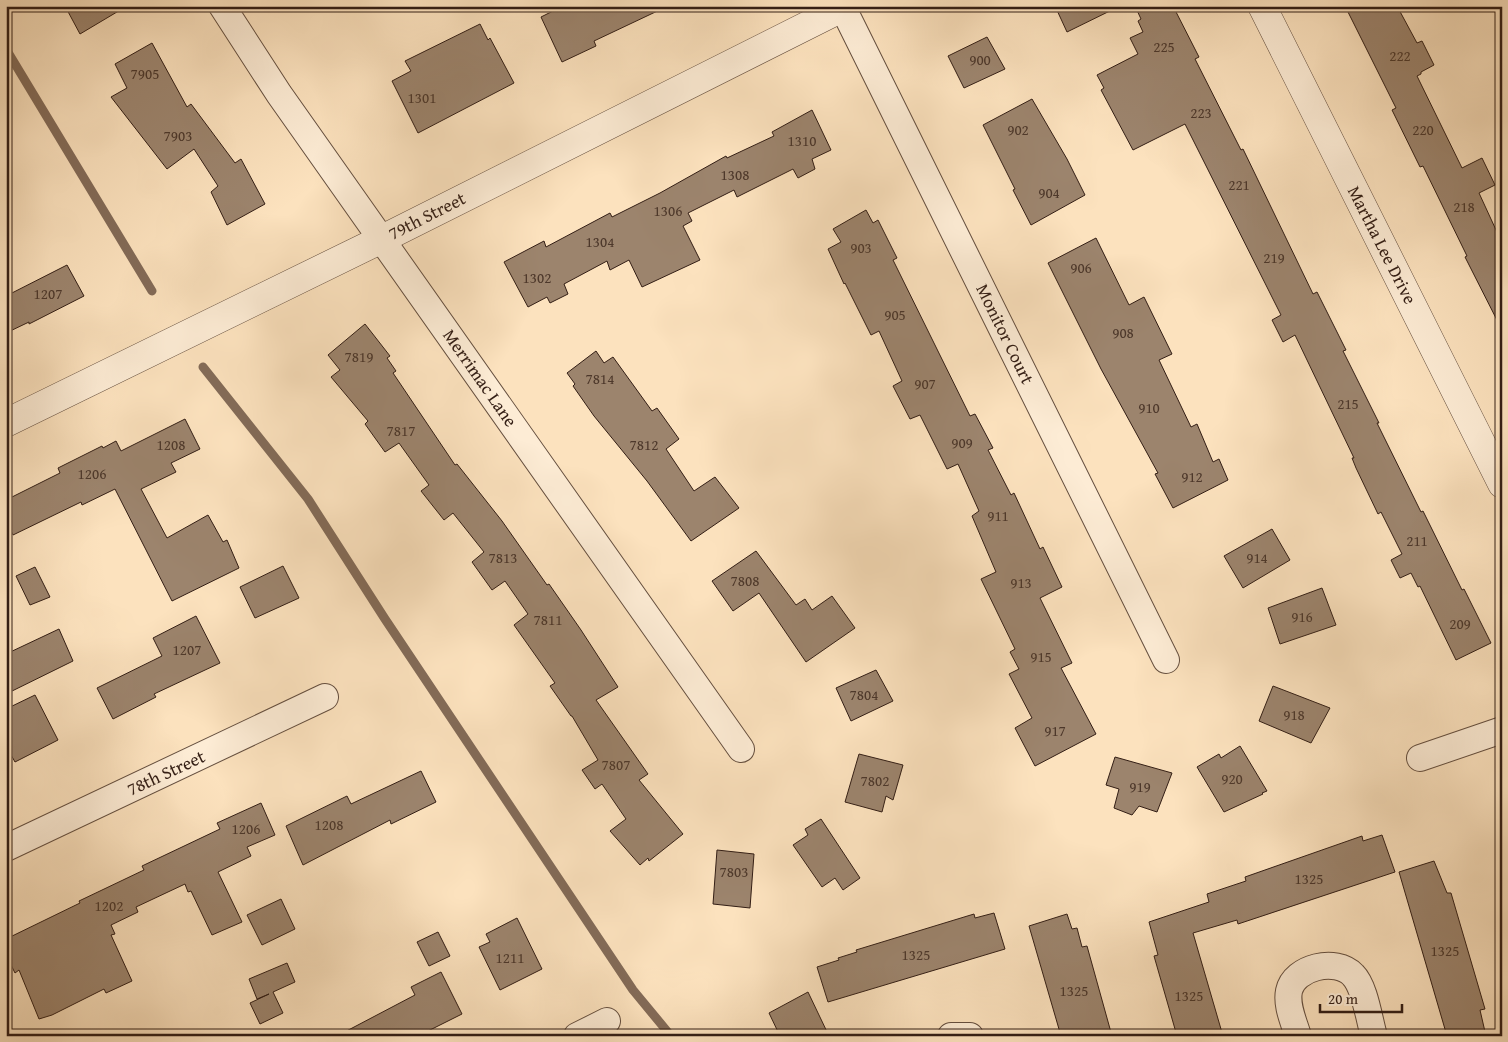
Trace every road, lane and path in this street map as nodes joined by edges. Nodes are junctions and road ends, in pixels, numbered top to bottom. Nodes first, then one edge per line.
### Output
1 (222, 6) edge
2 (1262, 6) edge
3 (845, 7) edge
4 (382, 239) junction
5 (6, 423) edge
6 (1502, 484) edge
7 (1166, 660) dead end
8 (325, 697) dead end
9 (1502, 730) edge
10 (742, 749) dead end
11 (1420, 758) dead end
12 (6, 848) edge
13 (607, 1020) dead end
14 (577, 1036) edge
15 (951, 1036) edge
16 (970, 1036) edge
17 (1298, 1036) edge
18 (1374, 1036) edge

1 - 4 street, Merrimac Lane
2 - 6 street, Martha Lee Drive
3 - 4 street, 79th Street
3 - 7 street, Monitor Court
4 - 5 street, 79th Street
4 - 10 street, Merrimac Lane
8 - 12 street, 78th Street
9 - 11 street
13 - 14 street
15 - 16 street
17 - 18 street

